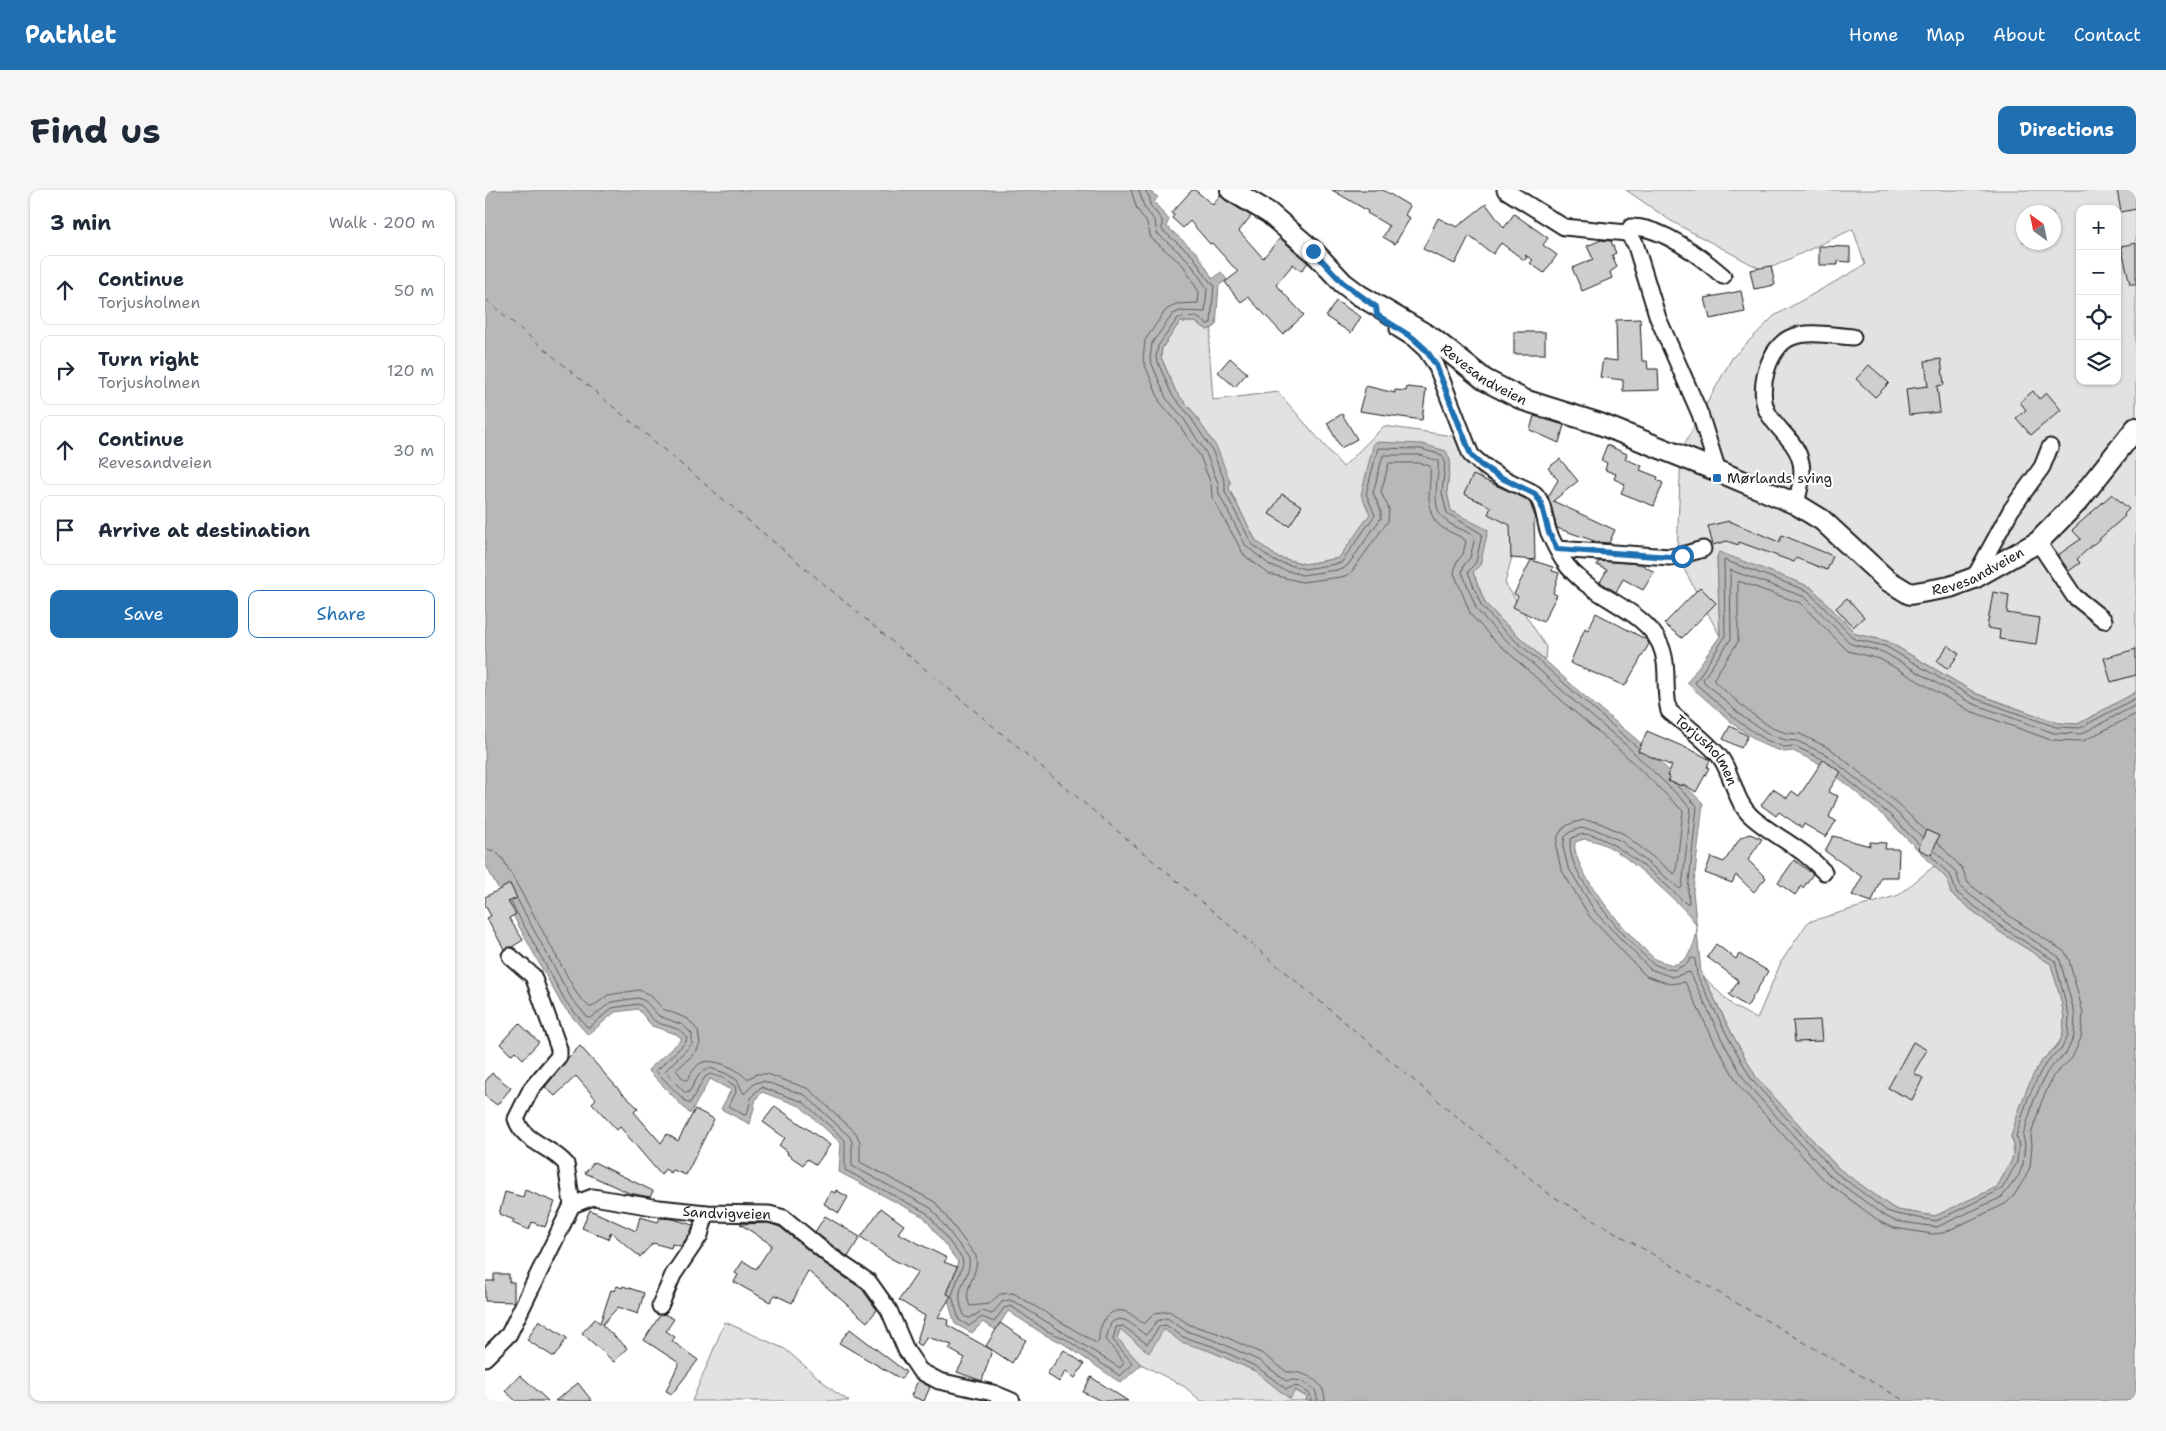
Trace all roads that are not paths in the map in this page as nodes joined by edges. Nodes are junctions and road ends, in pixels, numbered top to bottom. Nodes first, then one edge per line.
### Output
1 (1231, 190) edge
2 (1505, 190) edge
3 (1627, 233) junction
4 (1723, 276) dead end
5 (1376, 307) junction
6 (1853, 337) dead end
7 (2136, 428) edge
8 (2051, 447) dead end
9 (1719, 471) junction
10 (1796, 504) junction
11 (2038, 542) junction
12 (1557, 549) junction
13 (1703, 549) dead end
14 (1974, 578) junction
15 (2104, 620) dead end
16 (1824, 872) dead end
17 (510, 956) dead end
18 (572, 1205) junction
19 (706, 1213) junction
20 (660, 1306) dead end
21 (485, 1358) edge
22 (1012, 1401) edge

1 - 5 main road, Revesandveien
2 - 3 street
3 - 4 street
3 - 9 street
5 - 9 main road, Revesandveien
5 - 12 street, Torjusholmen
6 - 10 street
7 - 11 main road, Revesandveien
8 - 14 street
9 - 10 main road, Revesandveien
10 - 14 main road, Revesandveien
11 - 14 main road, Revesandveien
11 - 15 street
12 - 13 street
12 - 16 street, Torjusholmen
17 - 18 street
18 - 19 street, Sandvigveien
18 - 21 street
19 - 20 street
19 - 22 street, Sandvigveien

